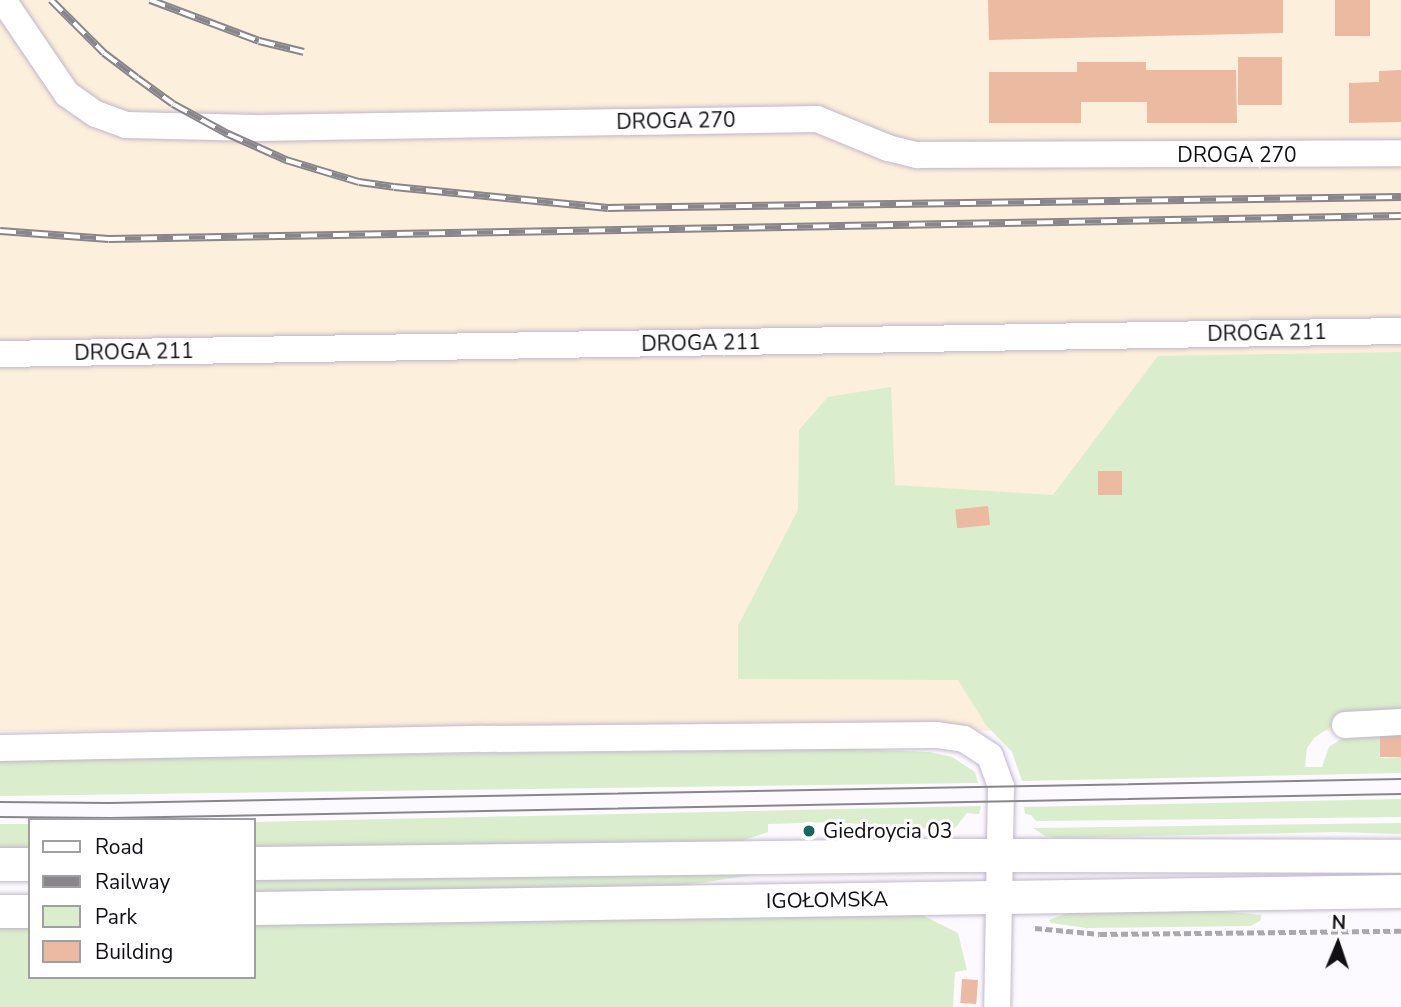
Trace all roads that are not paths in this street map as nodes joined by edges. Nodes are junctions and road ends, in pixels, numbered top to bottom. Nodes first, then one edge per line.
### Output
1 (3, 0) edge
2 (1401, 153) edge
3 (1401, 331) edge
4 (0, 354) edge
5 (1401, 722) edge
6 (1345, 724) dead end
7 (0, 748) edge
8 (1002, 856) junction
9 (1401, 856) edge
10 (256, 863) edge
11 (0, 864) edge
12 (28, 864) edge
13 (1401, 891) edge
14 (1001, 897) junction
15 (256, 908) edge
16 (0, 911) edge
17 (28, 911) edge
18 (997, 1007) edge

1 - 2 street, DROGA 270
3 - 4 street, DROGA 211
5 - 6 street
7 - 8 street
8 - 9 main road, IGOŁOMSKA
8 - 10 main road, IGOŁOMSKA
8 - 14 street
11 - 12 main road
13 - 14 main road, IGOŁOMSKA
14 - 15 main road, IGOŁOMSKA
14 - 18 street
16 - 17 main road

